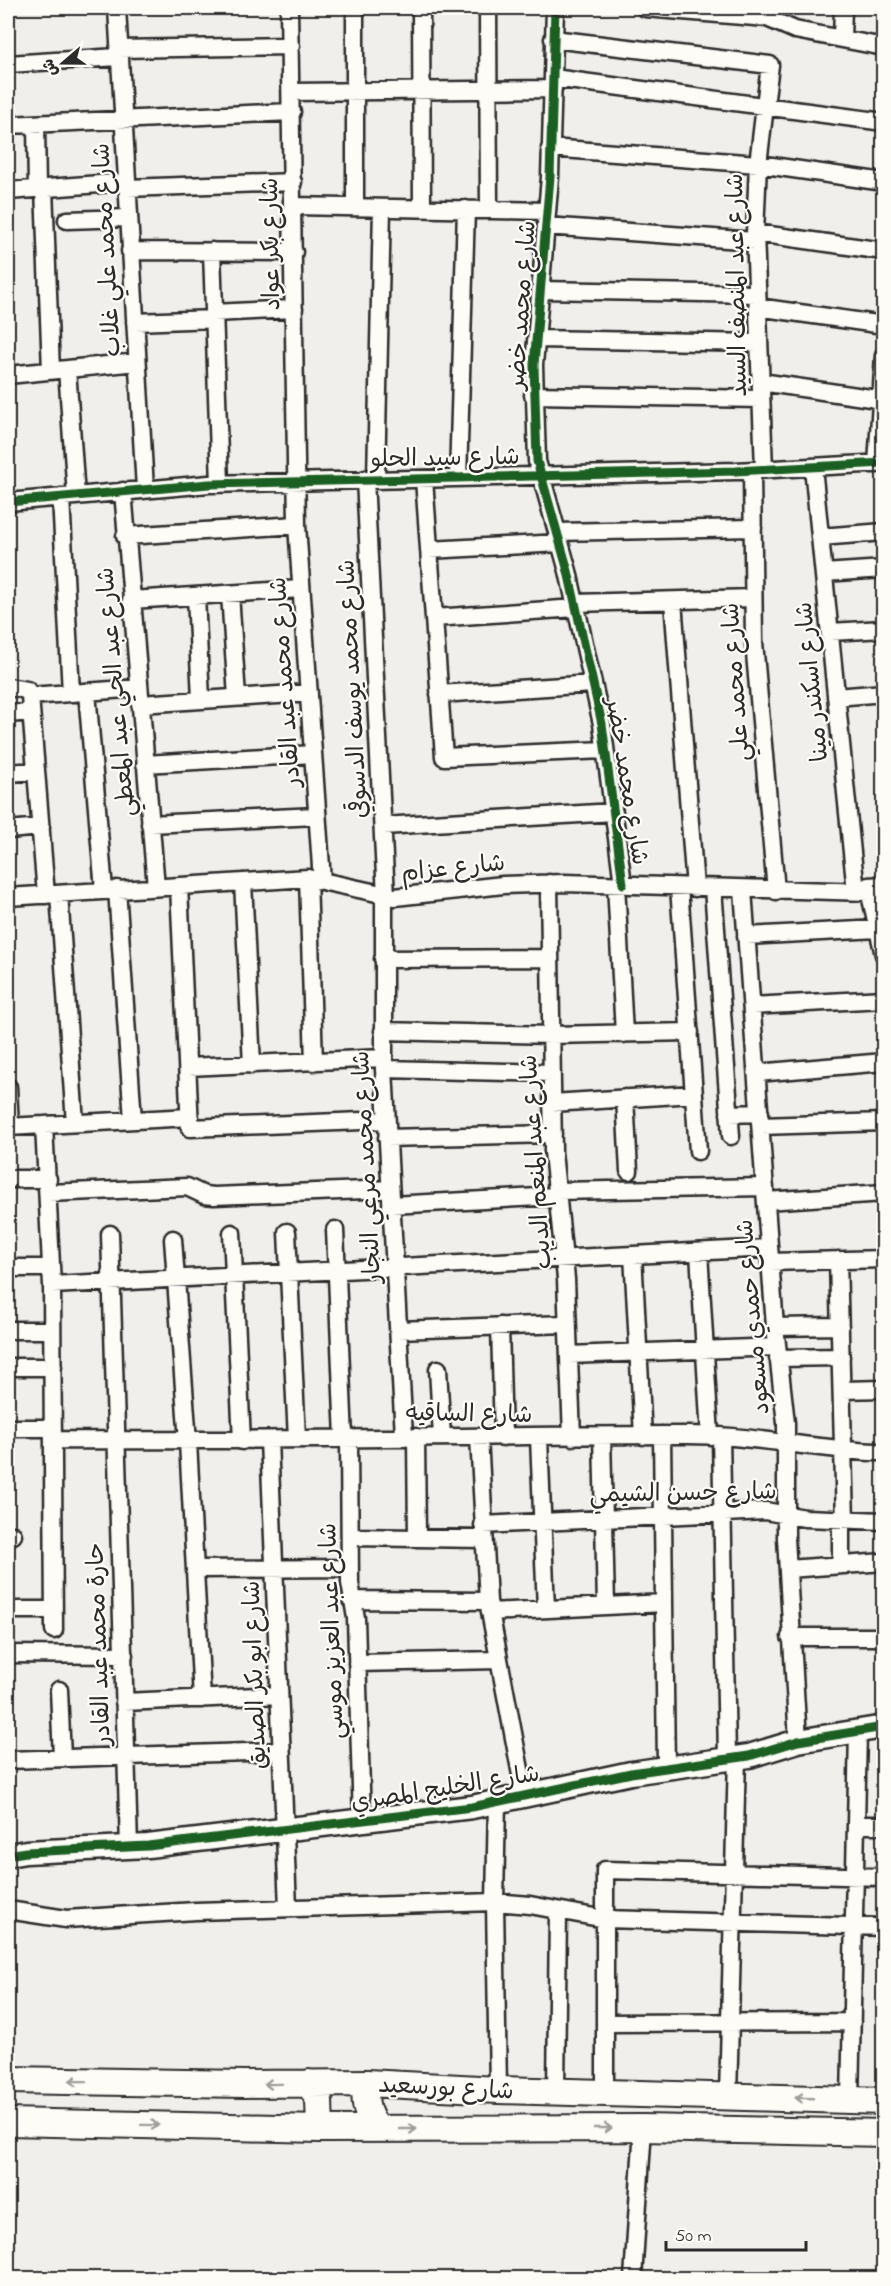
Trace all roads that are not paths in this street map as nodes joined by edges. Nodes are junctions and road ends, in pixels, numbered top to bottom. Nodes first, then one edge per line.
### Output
1 (117, 8) edge
2 (290, 8) edge
3 (355, 8) edge
4 (421, 8) edge
5 (488, 8) edge
6 (555, 8) edge
7 (645, 8) edge
8 (843, 8) edge
9 (553, 39) junction
10 (842, 39) junction
11 (291, 45) junction
12 (884, 46) edge
13 (118, 53) junction
14 (8, 64) edge
15 (553, 83) junction
16 (421, 90) junction
17 (488, 90) junction
18 (355, 91) junction
19 (292, 92) junction
20 (765, 106) junction
21 (292, 112) junction
22 (123, 120) junction
23 (884, 122) edge
24 (36, 124) junction
25 (8, 125) edge
26 (550, 148) junction
27 (758, 164) junction
28 (884, 182) edge
29 (293, 183) junction
30 (127, 185) junction
31 (41, 188) junction
32 (8, 191) edge
33 (294, 206) junction
34 (356, 207) junction
35 (382, 208) junction
36 (422, 208) junction
37 (466, 209) junction
38 (489, 210) junction
39 (128, 218) junction
40 (547, 218) junction
41 (67, 220) dead end
42 (755, 237) junction
43 (130, 251) junction
44 (212, 251) junction
45 (884, 251) edge
46 (294, 252) junction
47 (540, 290) junction
48 (757, 300) junction
49 (294, 309) junction
50 (214, 316) junction
51 (135, 322) junction
52 (884, 325) edge
53 (537, 339) junction
54 (759, 343) junction
55 (884, 355) edge
56 (137, 362) junction
57 (59, 370) junction
58 (8, 375) edge
59 (761, 382) junction
60 (533, 395) junction
61 (761, 399) junction
62 (882, 400) edge
63 (880, 464) edge
64 (813, 467) junction
65 (758, 470) junction
66 (540, 475) junction
67 (458, 478) junction
68 (370, 479) junction
69 (424, 479) junction
70 (296, 481) junction
71 (220, 484) junction
72 (145, 489) junction
73 (123, 491) junction
74 (69, 496) junction
75 (8, 502) edge
76 (297, 525) junction
77 (753, 528) junction
78 (884, 532) edge
79 (125, 536) junction
80 (820, 537) junction
81 (559, 538) junction
82 (429, 550) junction
83 (884, 569) edge
84 (824, 573) junction
85 (301, 589) junction
86 (230, 594) junction
87 (196, 596) junction
88 (753, 598) junction
89 (131, 600) junction
90 (673, 601) junction
91 (576, 606) junction
92 (434, 618) junction
93 (884, 629) edge
94 (830, 632) junction
95 (593, 684) junction
96 (8, 687) edge
97 (79, 692) junction
98 (309, 693) junction
99 (884, 693) edge
100 (440, 694) junction
101 (140, 696) junction
102 (237, 697) junction
103 (836, 697) junction
104 (201, 699) junction
105 (30, 704) junction
106 (8, 714) edge
107 (605, 750) junction
108 (313, 754) junction
109 (145, 764) junction
110 (36, 771) junction
111 (8, 773) edge
112 (614, 812) junction
113 (317, 816) junction
114 (150, 824) junction
115 (383, 826) junction
116 (41, 827) junction
117 (8, 830) edge
118 (315, 879) junction
119 (243, 882) junction
120 (549, 883) junction
121 (620, 884) junction
122 (179, 886) junction
123 (156, 887) junction
124 (687, 887) junction
125 (713, 888) junction
126 (869, 889) edge
127 (110, 890) junction
128 (743, 890) junction
129 (776, 891) junction
130 (52, 895) junction
131 (385, 896) junction
132 (8, 897) edge
133 (878, 929) junction
134 (747, 936) junction
135 (883, 950) edge
136 (550, 958) junction
137 (383, 959) junction
138 (884, 999) edge
139 (752, 1006) junction
140 (383, 1031) junction
141 (690, 1032) junction
142 (624, 1034) junction
143 (551, 1035) junction
144 (314, 1062) junction
145 (884, 1062) edge
146 (383, 1064) junction
147 (252, 1065) junction
148 (188, 1067) junction
149 (552, 1073) junction
150 (757, 1073) junction
151 (8, 1087) edge
152 (694, 1094) junction
153 (625, 1098) junction
154 (552, 1103) junction
155 (729, 1114) junction
156 (133, 1120) junction
157 (386, 1120) junction
158 (760, 1120) junction
159 (884, 1122) edge
160 (75, 1123) junction
161 (190, 1123) junction
162 (44, 1125) junction
163 (9, 1127) edge
164 (553, 1134) junction
165 (731, 1136) dead end
166 (387, 1138) junction
167 (698, 1151) dead end
168 (629, 1171) dead end
169 (8, 1179) edge
170 (48, 1186) junction
171 (884, 1193) edge
172 (557, 1194) junction
173 (765, 1194) junction
174 (390, 1197) junction
175 (335, 1230) dead end
176 (287, 1232) dead end
177 (232, 1233) dead end
178 (110, 1234) dead end
179 (173, 1239) dead end
180 (699, 1252) junction
181 (633, 1255) junction
182 (770, 1255) junction
183 (564, 1259) junction
184 (884, 1259) edge
185 (838, 1260) junction
186 (8, 1268) edge
187 (51, 1268) junction
188 (394, 1268) junction
189 (337, 1271) junction
190 (289, 1274) junction
191 (234, 1277) junction
192 (176, 1280) junction
193 (111, 1282) junction
194 (52, 1285) junction
195 (567, 1324) junction
196 (500, 1326) junction
197 (840, 1326) junction
198 (775, 1327) junction
199 (8, 1330) edge
200 (52, 1330) junction
201 (398, 1330) junction
202 (705, 1350) junction
203 (638, 1352) junction
204 (777, 1352) junction
205 (569, 1355) junction
206 (841, 1357) junction
207 (8, 1367) edge
208 (53, 1367) junction
209 (438, 1369) dead end
210 (884, 1389) edge
211 (842, 1390) junction
212 (8, 1428) edge
213 (53, 1434) junction
214 (662, 1435) junction
215 (410, 1436) junction
216 (602, 1436) junction
217 (643, 1436) junction
218 (715, 1436) junction
219 (347, 1437) junction
220 (442, 1437) junction
221 (480, 1437) junction
222 (503, 1437) junction
223 (572, 1437) junction
224 (539, 1438) junction
225 (297, 1439) junction
226 (269, 1440) junction
227 (115, 1441) junction
228 (242, 1441) junction
229 (188, 1442) junction
230 (786, 1443) junction
231 (844, 1449) junction
232 (884, 1452) edge
233 (722, 1511) junction
234 (786, 1513) junction
235 (663, 1515) junction
236 (605, 1518) junction
237 (542, 1520) junction
238 (843, 1521) junction
239 (884, 1521) edge
240 (483, 1532) junction
241 (351, 1538) junction
242 (417, 1538) junction
243 (884, 1562) edge
244 (841, 1565) junction
245 (350, 1568) junction
246 (195, 1569) junction
247 (274, 1569) junction
248 (788, 1569) junction
249 (351, 1600) junction
250 (664, 1603) junction
251 (606, 1606) junction
252 (489, 1607) junction
253 (54, 1610) junction
254 (546, 1610) junction
255 (8, 1611) edge
256 (54, 1630) dead end
257 (884, 1637) edge
258 (790, 1638) junction
259 (8, 1654) edge
260 (124, 1655) junction
261 (499, 1660) junction
262 (357, 1664) junction
263 (59, 1690) dead end
264 (279, 1695) junction
265 (202, 1699) junction
266 (124, 1702) junction
267 (884, 1728) edge
268 (858, 1732) junction
269 (798, 1741) junction
270 (281, 1751) junction
271 (126, 1756) junction
272 (62, 1758) junction
273 (732, 1758) junction
274 (8, 1760) edge
275 (666, 1768) junction
276 (525, 1796) junction
277 (497, 1801) junction
278 (362, 1822) junction
279 (858, 1825) junction
280 (884, 1825) edge
281 (285, 1829) junction
282 (129, 1846) junction
283 (8, 1856) edge
284 (734, 1874) junction
285 (856, 1877) junction
286 (884, 1877) edge
287 (495, 1902) junction
288 (288, 1908) junction
289 (8, 1910) edge
290 (558, 1911) junction
291 (605, 1919) junction
292 (733, 1923) junction
293 (854, 1926) junction
294 (884, 1927) edge
295 (730, 2022) junction
296 (852, 2022) junction
297 (605, 2023) junction
298 (8, 2080) edge
299 (309, 2083) junction
300 (367, 2083) junction
301 (498, 2090) junction
302 (556, 2092) junction
303 (605, 2093) junction
304 (728, 2096) junction
305 (850, 2100) junction
306 (884, 2101) edge
307 (8, 2122) edge
308 (643, 2128) junction
309 (320, 2129) junction
310 (378, 2129) junction
311 (884, 2133) edge
312 (633, 2278) edge

1 - 13 street, شارع محمد علي غلاب
2 - 11 street, شارع بكر عواد
3 - 18 street
4 - 16 street
5 - 17 street
6 - 9 street, شارع محمد خضر
7 - 10 street
8 - 10 street
9 - 15 street, شارع محمد خضر
9 - 20 street, شارع عبد المنصف السيد
10 - 12 street
11 - 13 street
11 - 19 street, شارع بكر عواد
13 - 14 street
13 - 22 street, شارع محمد علي غلاب
15 - 17 street
15 - 20 street
15 - 26 street, شارع محمد خضر
16 - 17 street
16 - 18 street
16 - 36 street
17 - 38 street
18 - 19 street
18 - 34 street
19 - 21 street, شارع بكر عواد
20 - 23 street
20 - 27 street, شارع عبد المنصف السيد
21 - 22 street
21 - 29 street, شارع بكر عواد
22 - 24 street
22 - 30 street, شارع محمد علي غلاب
24 - 25 street
24 - 31 street
26 - 27 street
26 - 40 street, شارع محمد خضر
27 - 28 street
27 - 42 street, شارع عبد المنصف السيد
29 - 30 street
29 - 33 street, شارع بكر عواد
30 - 31 street
30 - 39 street, شارع محمد علي غلاب
31 - 32 street
31 - 57 street
33 - 34 street
33 - 46 street, شارع بكر عواد
34 - 35 street
35 - 36 street
35 - 68 street, شارع محمد يوسف الدسوقي
36 - 37 street
37 - 38 street
37 - 67 street
38 - 40 street
39 - 41 street
39 - 43 street, شارع محمد علي غلاب
40 - 42 street
40 - 47 street, شارع محمد خضر
42 - 45 street
42 - 48 street, شارع عبد المنصف السيد
43 - 44 street
43 - 51 street, شارع محمد علي غلاب
44 - 46 street
44 - 50 street
46 - 49 street, شارع بكر عواد
47 - 48 street
47 - 53 street, شارع محمد خضر
48 - 52 street
48 - 54 street, شارع عبد المنصف السيد
49 - 50 street
49 - 70 street, شارع بكر عواد
50 - 51 street
50 - 71 street
51 - 56 street, شارع محمد علي غلاب
53 - 54 street
53 - 60 street, شارع محمد خضر
54 - 59 street, شارع عبد المنصف السيد
55 - 62 street
56 - 57 street
56 - 72 street, شارع محمد علي غلاب
57 - 58 street
57 - 74 street
59 - 61 street, شارع عبد المنصف السيد
59 - 62 street
60 - 61 street
60 - 66 street, شارع محمد خضر
61 - 65 street, شارع عبد المنصف السيد
62 - 63 street
63 - 64 street, شارع سيد الحلو
64 - 65 street, شارع سيد الحلو
64 - 80 street, شارع اسكندر مينا
65 - 66 street, شارع سيد الحلو
65 - 77 street, شارع محمد علي
66 - 67 street, شارع سيد الحلو
66 - 81 street, شارع محمد خضر
67 - 69 street, شارع سيد الحلو
68 - 69 street, شارع سيد الحلو
68 - 70 street, شارع سيد الحلو
68 - 115 street, شارع محمد يوسف الدسوقي
69 - 82 street
70 - 71 street, شارع سيد الحلو
70 - 76 street, شارع محمد عبد القادر
71 - 72 street, شارع سيد الحلو
72 - 73 street, شارع سيد الحلو
73 - 74 street, شارع سيد الحلو
73 - 79 street, شارع عبد الحي عبد المعطي
74 - 75 street, شارع سيد الحلو
74 - 97 street
76 - 79 street
76 - 85 street, شارع محمد عبد القادر
77 - 81 street
77 - 88 street, شارع محمد علي
78 - 80 street
79 - 89 street, شارع عبد الحي عبد المعطي
80 - 84 street, شارع اسكندر مينا
81 - 82 street
81 - 91 street, شارع محمد خضر
82 - 92 street
83 - 84 street
84 - 94 street, شارع اسكندر مينا
85 - 86 street
85 - 98 street, شارع محمد عبد القادر
86 - 87 street
86 - 102 street
87 - 89 street
87 - 104 street
88 - 90 street
88 - 129 street, شارع محمد علي
89 - 101 street, شارع عبد الحي عبد المعطي
90 - 91 street
90 - 124 street
91 - 92 street
91 - 95 street, شارع محمد خضر
92 - 100 street
93 - 94 street
94 - 103 street, شارع اسكندر مينا
95 - 100 street
95 - 107 street, شارع محمد خضر
96 - 105 street
97 - 101 street
97 - 105 street
97 - 127 street
98 - 102 street
98 - 108 street, شارع محمد عبد القادر
99 - 103 street
100 - 107 street
101 - 104 street
101 - 109 street, شارع عبد الحي عبد المعطي
102 - 104 street
103 - 126 street, شارع اسكندر مينا
105 - 106 street
105 - 110 street
107 - 112 street, شارع محمد خضر
108 - 109 street
108 - 113 street, شارع محمد عبد القادر
109 - 114 street, شارع عبد الحي عبد المعطي
110 - 111 street
110 - 116 street
112 - 115 street
112 - 121 street, شارع محمد خضر
113 - 114 street
113 - 118 street, شارع محمد عبد القادر
114 - 123 street, شارع عبد الحي عبد المعطي
115 - 131 street, شارع محمد يوسف الدسوقي
116 - 117 street
116 - 130 street
118 - 119 street, شارع عزام
118 - 131 street, شارع عزام
118 - 144 street, شارع محمد عبد القادر
119 - 122 street, شارع عزام
119 - 147 street
120 - 121 street, شارع عزام
120 - 131 street, شارع عزام
120 - 136 street, شارع عبد المنعم الديب
121 - 124 street, شارع عزام
121 - 142 street, شارع محمد خضر
122 - 123 street, شارع عزام
122 - 148 street
123 - 127 street, شارع عزام
124 - 125 street, شارع عزام
124 - 141 street
125 - 128 street, شارع عزام
125 - 155 street
126 - 129 street, شارع عزام
126 - 133 street, شارع اسكندر مينا
127 - 130 street, شارع عزام
127 - 156 street
128 - 129 street, شارع عزام
128 - 134 street, شارع حمدي مسعود
130 - 132 street, شارع عزام
130 - 160 street
131 - 137 street, شارع محمد مرعي النجار
133 - 134 street
133 - 135 street, شارع اسكندر مينا
134 - 139 street, شارع حمدي مسعود
136 - 137 street
136 - 143 street, شارع عبد المنعم الديب
137 - 140 street, شارع محمد مرعي النجار
138 - 139 street
139 - 150 street, شارع حمدي مسعود
140 - 143 street
140 - 146 street, شارع محمد مرعي النجار
141 - 142 street
141 - 152 street
142 - 143 street
143 - 149 street, شارع عبد المنعم الديب
144 - 146 street
144 - 147 street
145 - 150 street
146 - 149 street
146 - 157 street, شارع محمد مرعي النجار
147 - 148 street
148 - 161 street
149 - 154 street, شارع عبد المنعم الديب
150 - 158 street, شارع حمدي مسعود
151 - 163 street
152 - 153 street
152 - 167 street
153 - 154 street
153 - 168 street
154 - 164 street, شارع عبد المنعم الديب
155 - 158 street
155 - 165 street
156 - 160 street
156 - 161 street
157 - 161 street
157 - 166 street, شارع محمد مرعي النجار
158 - 159 street
158 - 173 street, شارع حمدي مسعود
160 - 162 street
162 - 163 street
162 - 170 street
164 - 166 street
164 - 172 street, شارع عبد المنعم الديب
166 - 174 street, شارع محمد مرعي النجار
169 - 170 street
170 - 174 street
170 - 187 street
171 - 173 street
172 - 173 street
172 - 174 street
172 - 183 street, شارع عبد المنعم الديب
173 - 182 street, شارع حمدي مسعود
174 - 188 street, شارع محمد مرعي النجار
175 - 189 street, شارع عبد العزيز موسي
176 - 190 street
177 - 191 street
178 - 193 street, حارة محمد عبد القادر
179 - 192 street
180 - 181 street
180 - 182 street
180 - 202 street
181 - 183 street
181 - 203 street
182 - 185 street
182 - 198 street, شارع حمدي مسعود
183 - 188 street
183 - 195 street, شارع عبد المنعم الديب
184 - 185 street
185 - 197 street
186 - 187 street
187 - 194 street
188 - 189 street
188 - 201 street, شارع محمد مرعي النجار
189 - 190 street
189 - 219 street, شارع عبد العزيز موسي
190 - 191 street
190 - 225 street
191 - 192 street
191 - 228 street
192 - 193 street
192 - 229 street
193 - 194 street
193 - 227 street, حارة محمد عبد القادر
194 - 200 street
195 - 196 street
195 - 205 street, شارع عبد المنعم الديب
196 - 201 street
196 - 222 street
197 - 198 street
197 - 206 street
198 - 204 street, شارع حمدي مسعود
199 - 200 street
200 - 208 street
201 - 215 street, شارع محمد مرعي النجار
202 - 203 street
202 - 204 street
202 - 218 street
203 - 205 street
203 - 217 street
204 - 206 street
204 - 230 street, شارع حمدي مسعود
205 - 223 street, شارع عبد المنعم الديب
206 - 211 street
207 - 208 street
208 - 213 street
209 - 220 street
210 - 211 street
211 - 231 street
212 - 213 street, شارع الساقيه
213 - 227 street, شارع الساقيه
213 - 253 street
214 - 217 street, شارع الساقيه
214 - 218 street, شارع الساقيه
214 - 235 street
215 - 219 street, شارع الساقيه
215 - 220 street, شارع الساقيه
215 - 242 street, شارع محمد مرعي النجار
216 - 217 street, شارع الساقيه
216 - 223 street, شارع الساقيه
216 - 236 street
218 - 230 street, شارع الساقيه
218 - 233 street
219 - 225 street, شارع الساقيه
219 - 241 street, شارع عبد العزيز موسي
220 - 221 street, شارع الساقيه
221 - 222 street, شارع الساقيه
221 - 240 street
222 - 224 street, شارع الساقيه
223 - 224 street, شارع الساقيه
224 - 237 street
225 - 226 street, شارع الساقيه
226 - 228 street, شارع الساقيه
226 - 247 street, شارع ابو بكر الصديق
227 - 229 street, شارع الساقيه
227 - 260 street, حارة محمد عبد القادر
228 - 229 street, شارع الساقيه
229 - 246 street
230 - 231 street, شارع الساقيه
230 - 234 street, شارع حمدي مسعود
231 - 232 street, شارع الساقيه
231 - 238 street
233 - 234 street, شارع حسن الشيمي
233 - 235 street, شارع حسن الشيمي
233 - 273 street
234 - 238 street, شارع حسن الشيمي
234 - 248 street, شارع حمدي مسعود
235 - 236 street, شارع حسن الشيمي
235 - 250 street
236 - 237 street, شارع حسن الشيمي
236 - 251 street
237 - 240 street, شارع حسن الشيمي
237 - 254 street
238 - 239 street, شارع حسن الشيمي
238 - 244 street
240 - 242 street, شارع حسن الشيمي
240 - 252 street
241 - 242 street, شارع حسن الشيمي
241 - 245 street, شارع عبد العزيز موسي
243 - 244 street
244 - 248 street
245 - 247 street
245 - 249 street, شارع عبد العزيز موسي
246 - 247 street
246 - 265 street
247 - 264 street, شارع ابو بكر الصديق
248 - 258 street, شارع حمدي مسعود
249 - 252 street
249 - 262 street, شارع عبد العزيز موسي
250 - 251 street
250 - 275 street
251 - 254 street
252 - 254 street
252 - 261 street
253 - 255 street
253 - 256 street
257 - 258 street
258 - 269 street, شارع حمدي مسعود
259 - 260 street
260 - 266 street, حارة محمد عبد القادر
261 - 262 street
261 - 276 street
262 - 278 street, شارع عبد العزيز موسي
263 - 272 street
264 - 265 street
264 - 270 street, شارع ابو بكر الصديق
265 - 266 street
266 - 271 street, حارة محمد عبد القادر
267 - 268 street, شارع الخليج المصري
268 - 269 street, شارع الخليج المصري
268 - 279 street
269 - 273 street, شارع الخليج المصري
270 - 271 street
270 - 281 street, شارع ابو بكر الصديق
271 - 272 street
271 - 282 street, حارة محمد عبد القادر
272 - 274 street
273 - 275 street, شارع الخليج المصري
273 - 284 street
275 - 276 street, شارع الخليج المصري
276 - 277 street, شارع الخليج المصري
277 - 278 street, شارع الخليج المصري
277 - 287 street
278 - 281 street, شارع الخليج المصري
279 - 280 street
279 - 285 street
281 - 282 street, شارع الخليج المصري
281 - 288 street, شارع ابو بكر الصديق
282 - 283 street, شارع الخليج المصري
284 - 285 street
284 - 291 street
284 - 292 street
285 - 286 street
285 - 293 street
287 - 288 street
287 - 290 street
287 - 301 street
288 - 289 street
290 - 291 street
290 - 302 street
291 - 292 street
291 - 297 street
292 - 293 street
292 - 295 street
293 - 294 street
293 - 296 street
295 - 296 street
295 - 297 street
295 - 304 street
296 - 305 street
297 - 303 street
299 -> 298 main road, شارع بورسعيد
299 - 300 main road, شارع بورسعيد
299 - 309 main road
300 - 301 main road, شارع بورسعيد
300 - 310 main road
301 - 302 main road, شارع بورسعيد
302 - 303 main road, شارع بورسعيد
303 - 304 main road, شارع بورسعيد
305 -> 304 main road, شارع بورسعيد
305 - 306 main road, شارع بورسعيد
307 -> 309 main road, شارع بورسعيد
310 -> 308 main road, شارع بورسعيد
308 - 311 main road, شارع بورسعيد
308 - 312 street
309 - 310 main road, شارع بورسعيد

